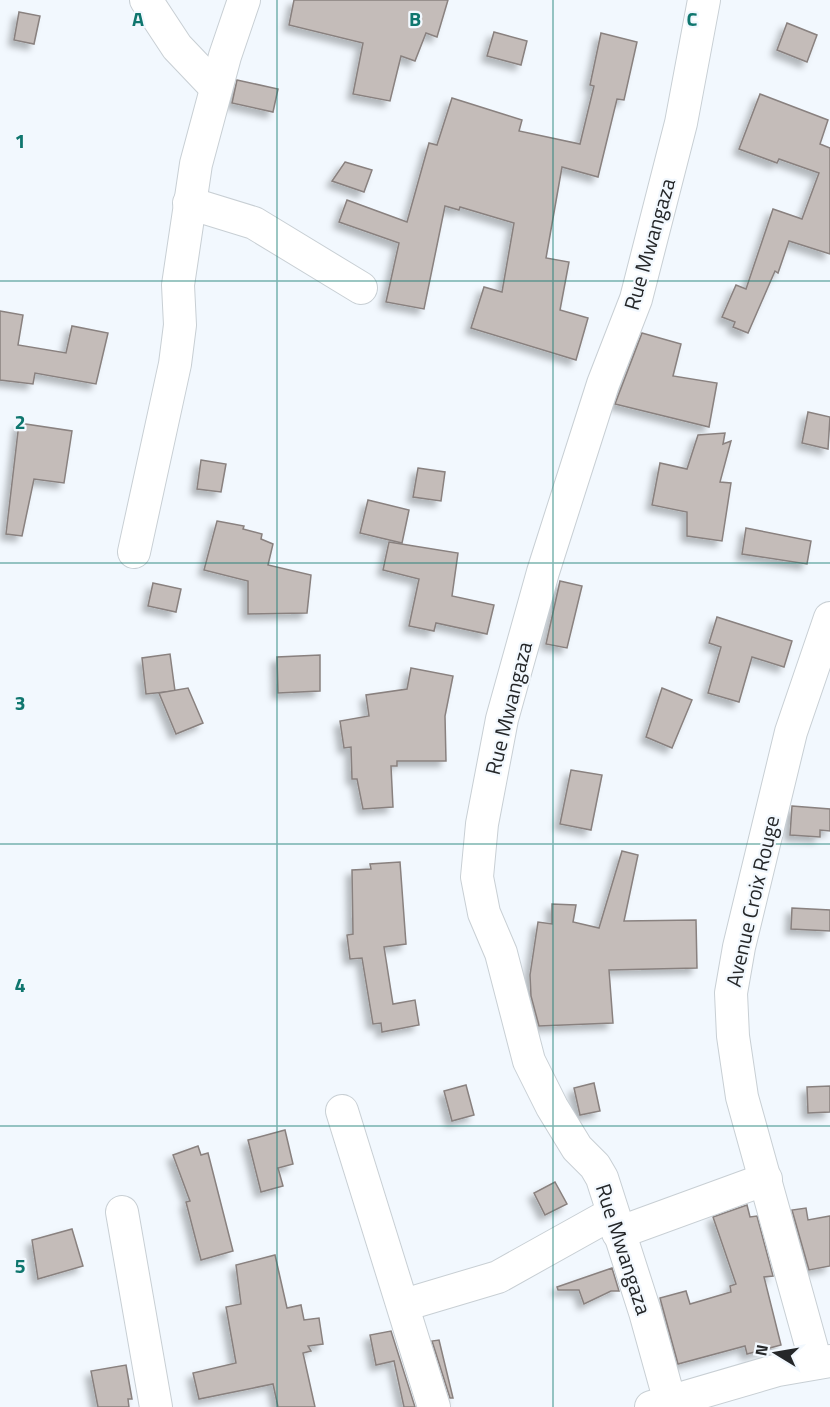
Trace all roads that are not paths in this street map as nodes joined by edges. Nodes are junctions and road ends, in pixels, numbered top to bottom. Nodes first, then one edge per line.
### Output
1 (146, 0) edge
2 (244, 0) edge
3 (704, 0) edge
4 (216, 87) junction
5 (189, 203) junction
6 (361, 288) dead end
7 (135, 552) dead end
8 (830, 618) edge
9 (342, 1111) dead end
10 (766, 1179) junction
11 (122, 1212) dead end
12 (615, 1223) junction
13 (404, 1305) junction
14 (823, 1362) edge
15 (660, 1404) edge
16 (156, 1407) edge
17 (434, 1407) edge

1 - 4 street
2 - 4 street
3 - 12 street, Rue Mwangaza
4 - 5 street
5 - 6 street
5 - 7 street
8 - 10 street, Avenue Croix Rouge
9 - 13 street
10 - 12 street
10 - 14 street, Avenue Croix Rouge
11 - 16 street
12 - 13 street
12 - 15 street, Rue Mwangaza
13 - 17 street
14 - 15 street

